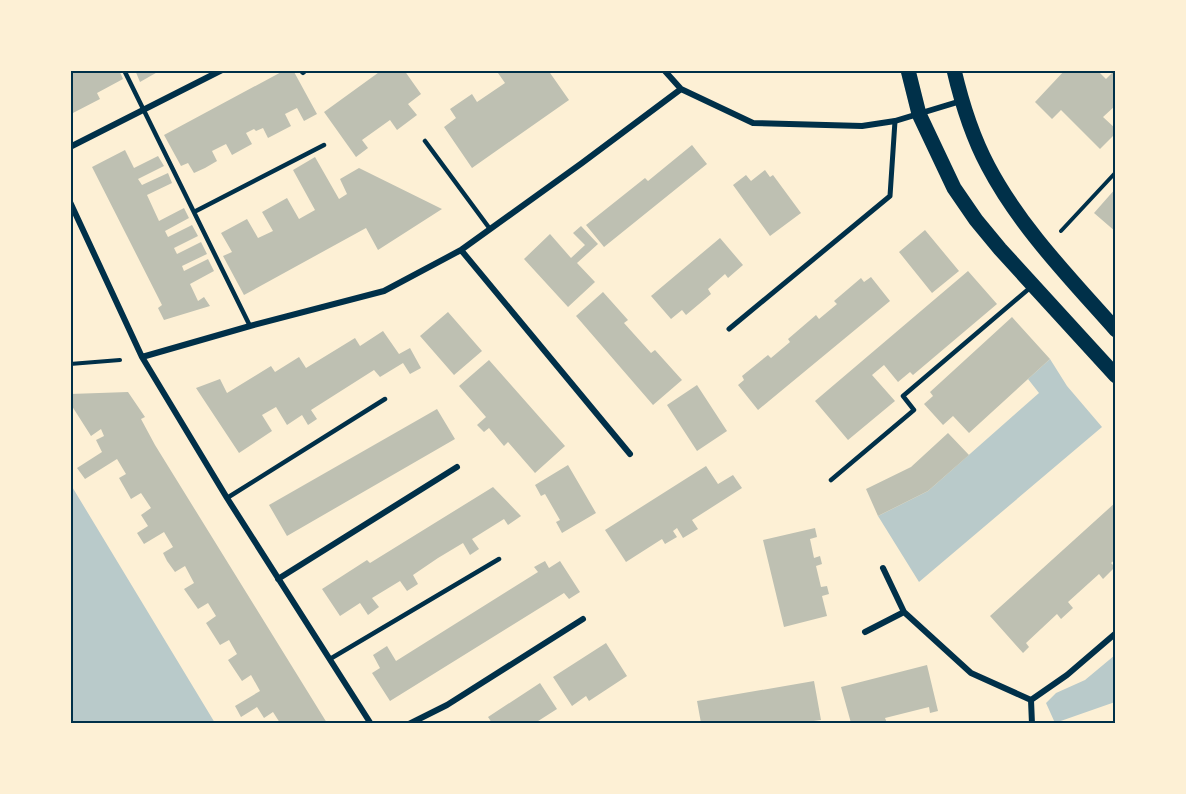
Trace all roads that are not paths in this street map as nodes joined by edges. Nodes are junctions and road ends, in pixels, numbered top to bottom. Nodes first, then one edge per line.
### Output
1 (124, 70) edge
2 (222, 70) edge
3 (664, 70) edge
4 (908, 70) edge
5 (954, 70) edge
6 (681, 89) junction
7 (961, 101) junction
8 (143, 111) junction
9 (919, 114) junction
10 (895, 121) junction
11 (425, 141) dead end
12 (324, 145) dead end
13 (70, 147) edge
14 (70, 202) edge
15 (194, 212) junction
16 (490, 229) junction
17 (460, 250) junction
18 (1033, 285) junction
19 (250, 326) junction
20 (729, 329) dead end
21 (1116, 330) edge
22 (142, 357) junction
23 (1116, 376) edge
24 (385, 399) dead end
25 (630, 454) dead end
26 (457, 467) dead end
27 (831, 480) dead end
28 (227, 498) junction
29 (499, 559) dead end
30 (883, 568) dead end
31 (278, 579) junction
32 (904, 612) junction
33 (583, 619) dead end
34 (865, 632) dead end
35 (1116, 633) edge
36 (330, 659) junction
37 (1031, 700) junction
38 (371, 723) edge
39 (409, 723) edge
40 (1032, 723) edge

1 - 8 lane
2 - 8 street
3 - 6 street
4 - 9 main road
5 - 7 main road
6 - 10 street
6 - 16 street
7 - 9 street
7 - 21 main road
8 - 13 street
8 - 15 lane
9 - 10 street
9 - 18 main road
10 - 20 street
11 - 16 lane
12 - 15 lane
14 - 22 street
15 - 19 lane
16 - 17 street
17 - 19 street
17 - 25 street
18 - 23 main road
18 - 27 lane
19 - 22 street
22 - 28 street
24 - 28 lane
26 - 31 street
28 - 31 street
29 - 36 lane
30 - 32 street
31 - 36 street
32 - 34 street
32 - 37 street
33 - 39 street
35 - 37 street
36 - 38 street
37 - 40 street

